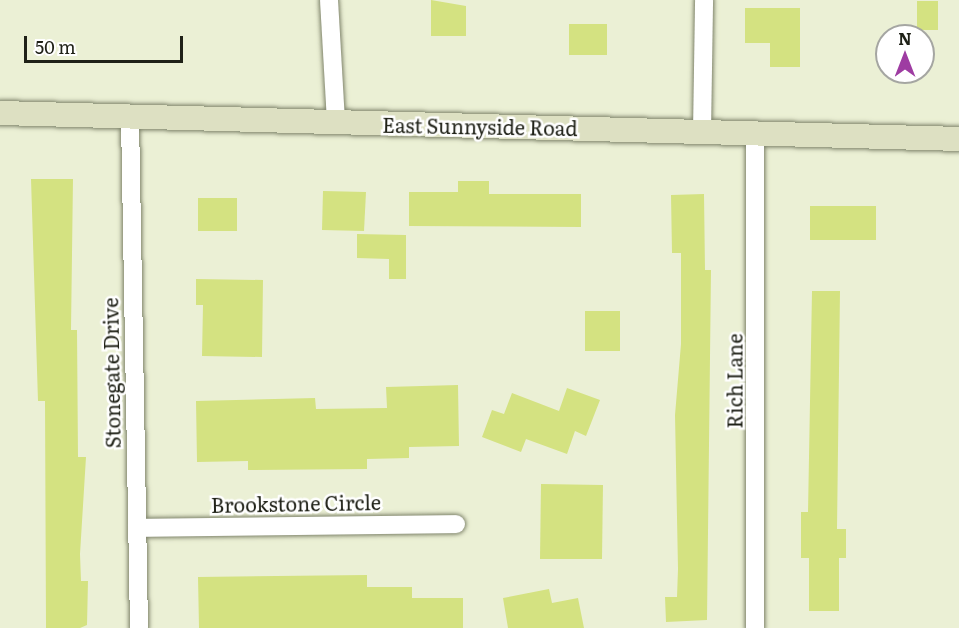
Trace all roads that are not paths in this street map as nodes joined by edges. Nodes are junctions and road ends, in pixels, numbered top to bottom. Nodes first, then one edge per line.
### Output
1 (329, 0) edge
2 (704, 0) edge
3 (0, 113) edge
4 (130, 117) junction
5 (336, 122) junction
6 (702, 132) junction
7 (755, 133) junction
8 (959, 139) edge
9 (456, 524) dead end
10 (137, 528) junction
11 (139, 628) edge
12 (755, 628) edge

1 - 5 street
2 - 6 street
3 - 4 main road, East Sunnyside Road
4 - 5 main road, East Sunnyside Road
4 - 10 street, Stonegate Drive
5 - 6 main road, East Sunnyside Road
6 - 7 main road, East Sunnyside Road
7 - 8 main road, East Sunnyside Road
7 - 12 street, Rich Lane
9 - 10 street, Brookstone Circle
10 - 11 street, Stonegate Drive

